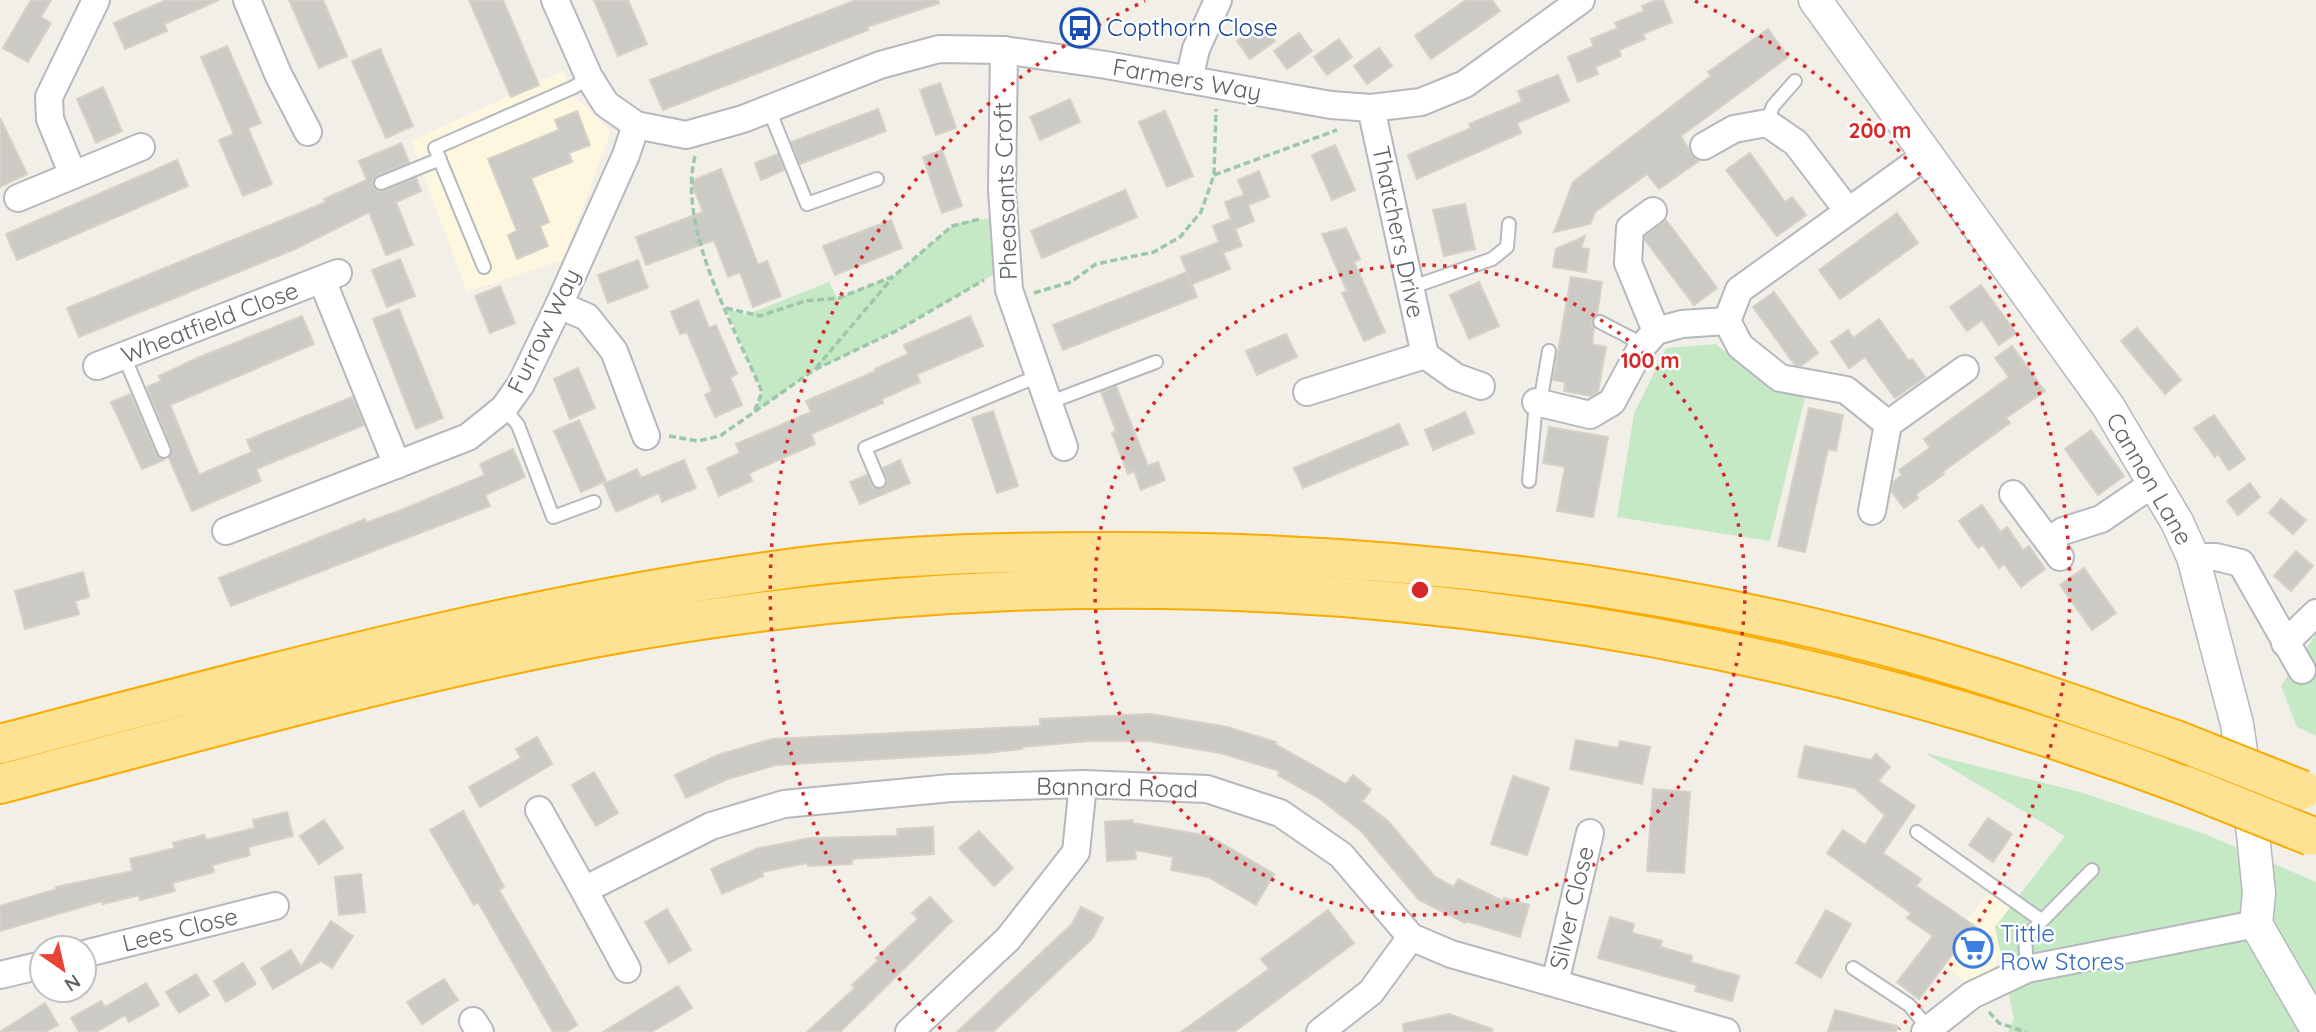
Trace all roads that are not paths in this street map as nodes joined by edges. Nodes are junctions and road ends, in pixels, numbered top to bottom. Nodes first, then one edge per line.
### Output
1 (96, 0) edge
2 (247, 0) edge
3 (555, 0) edge
4 (1218, 0) edge
5 (1581, 0) edge
6 (1815, 0) edge
7 (1004, 50) junction
8 (589, 77) junction
9 (1189, 80) junction
10 (1795, 81) dead end
11 (768, 106) junction
12 (1372, 115) junction
13 (1767, 123) junction
14 (636, 125) junction
15 (308, 132) dead end
16 (1704, 146) dead end
17 (141, 147) dead end
18 (1928, 154) junction
19 (440, 159) junction
20 (73, 175) junction
21 (877, 179) dead end
22 (381, 183) dead end
23 (18, 198) dead end
24 (1653, 211) dead end
25 (1848, 211) junction
26 (1509, 224) dead end
27 (484, 267) dead end
28 (1410, 288) junction
29 (559, 305) junction
30 (1727, 321) junction
31 (1601, 322) dead end
32 (1649, 340) junction
33 (1549, 351) dead end
34 (1425, 355) junction
35 (124, 356) junction
36 (1156, 362) dead end
37 (97, 366) dead end
38 (1965, 369) dead end
39 (1038, 376) junction
40 (1481, 386) dead end
41 (1307, 392) dead end
42 (1048, 403) junction
43 (1538, 403) junction
44 (504, 408) junction
45 (1888, 424) junction
46 (646, 436) road end
47 (1064, 447) dead end
48 (164, 451) dead end
49 (397, 465) junction
50 (878, 481) dead end
51 (1529, 481) dead end
52 (2154, 483) junction
53 (2013, 494) dead end
54 (594, 502) dead end
55 (1872, 511) dead end
56 (226, 531) dead end
57 (2193, 557) junction
58 (2316, 612) edge
59 (2286, 643) junction
60 (2302, 670) dead end
61 (0, 744) edge
62 (0, 784) edge
63 (1083, 784) junction
64 (2309, 793) edge
65 (539, 810) dead end
66 (1917, 832) dead end
67 (1590, 833) dead end
68 (2314, 837) edge
69 (2092, 870) dead end
70 (584, 890) junction
71 (275, 906) dead end
72 (2041, 920) junction
73 (2256, 924) junction
74 (1411, 937) junction
75 (98, 950) edge
76 (28, 968) edge
77 (1853, 968) dead end
78 (627, 969) dead end
79 (2027, 969) junction
80 (0, 975) edge
81 (1555, 983) junction
82 (2316, 1028) edge
83 (1927, 1030) edge
84 (909, 1032) edge
85 (1320, 1032) edge
86 (1726, 1032) edge

1 - 20 street
2 - 15 street
3 - 8 street, Farmers Way
4 - 9 street
5 - 12 street, Farmers Way
6 - 18 street, Cannon Lane
7 - 9 street, Farmers Way
7 - 11 street, Farmers Way
7 - 39 street, Pheasants Croft
8 - 14 street, Farmers Way
8 - 19 lane
9 - 12 street, Farmers Way
10 - 13 lane
11 - 14 street, Farmers Way
11 - 21 lane
12 - 28 street, Thatchers Drive
13 - 16 street
13 - 25 street
14 - 29 street, Furrow Way
17 - 20 street
18 - 25 street
18 - 52 street, Cannon Lane
19 - 22 lane
19 - 27 lane
20 - 23 street
24 - 32 street
25 - 30 street
26 - 28 lane
28 - 34 street, Thatchers Drive
29 - 44 street, Furrow Way
29 - 46 street
30 - 32 street
30 - 45 street
31 - 32 lane
32 - 43 street
33 - 43 lane
34 - 40 street
34 - 41 street
35 - 37 street, Wheatfield Close
35 - 48 lane
35 - 49 street, Wheatfield Close
36 - 42 lane
38 - 45 street
39 - 42 street, Pheasants Croft
39 - 50 lane
42 - 47 street, Pheasants Croft
43 - 51 lane
44 - 49 street, Furrow Way
44 - 54 lane
45 - 55 street
49 - 56 street, Furrow Way
52 - 53 street
52 - 57 street, Cannon Lane
57 - 59 street
57 - 73 street, Cannon Lane
58 - 59 street
59 - 60 street
61 - 64 highway, bridge
62 - 68 highway, bridge
63 - 70 street, Bannard Road
63 - 74 street, Bannard Road
63 - 84 street
65 - 70 street
66 - 72 lane
67 - 81 street, Silver Close
69 - 72 lane
70 - 78 street
71 - 75 street, Lees Close
72 - 79 lane
73 - 79 street
73 - 82 street
74 - 81 street, Bannard Road
74 - 85 street
76 - 80 street
77 - 83 lane
79 - 83 street
81 - 86 street, Bannard Road

